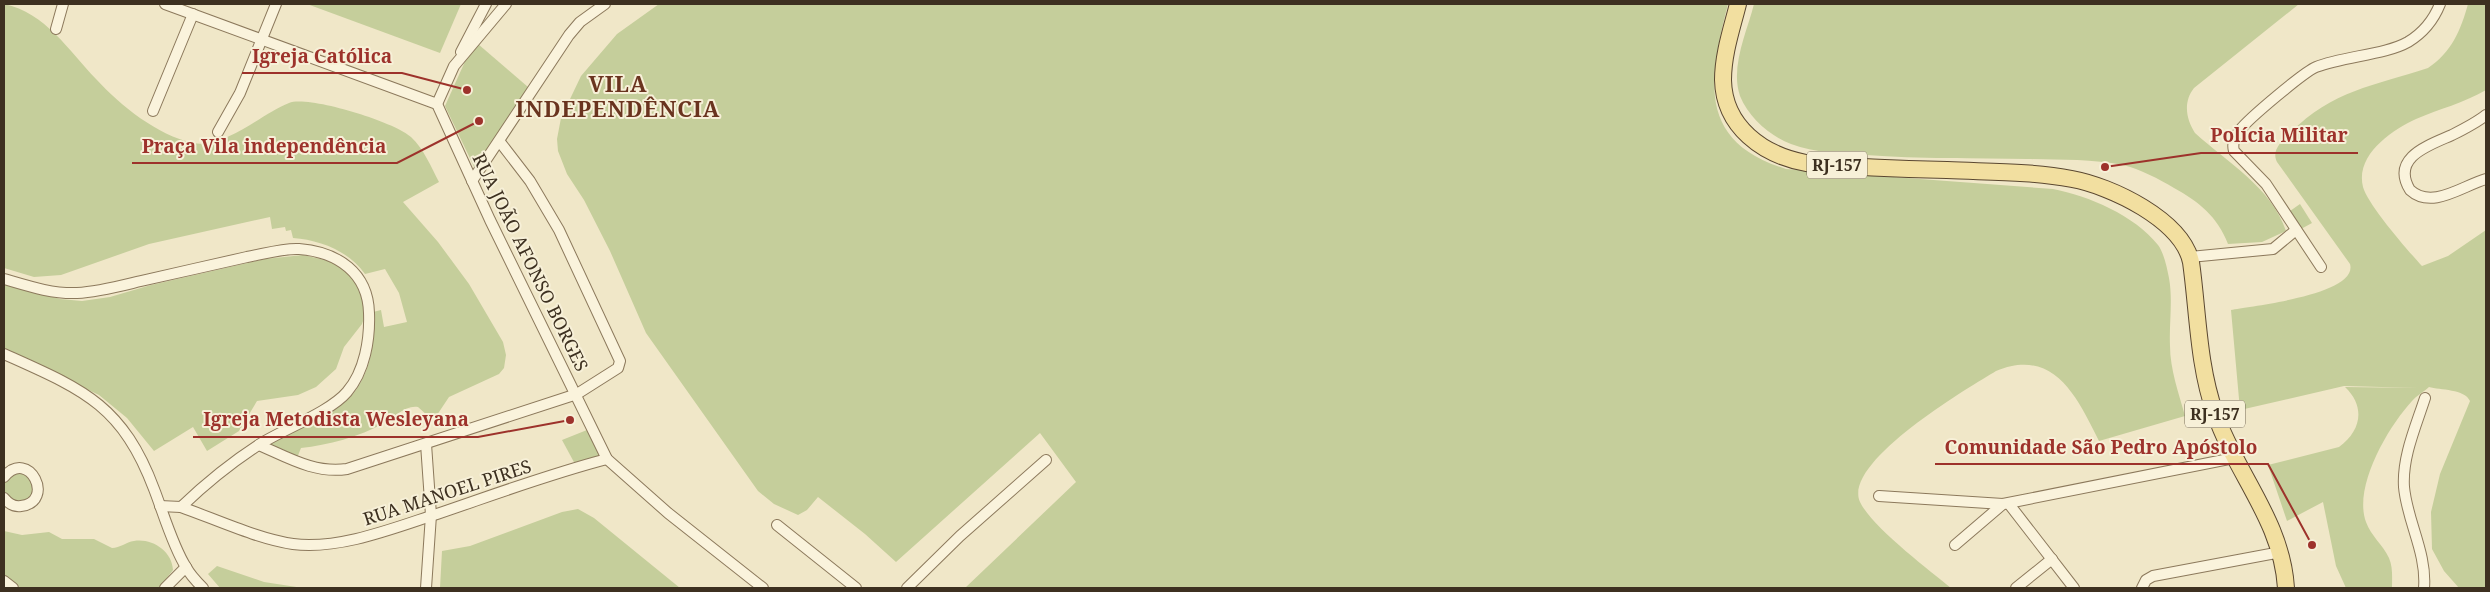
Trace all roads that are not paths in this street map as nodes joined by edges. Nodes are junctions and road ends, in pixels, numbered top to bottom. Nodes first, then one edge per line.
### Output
1 (62, 4) edge
2 (165, 4) edge
3 (276, 4) edge
4 (486, 4) edge
5 (506, 4) edge
6 (605, 4) edge
7 (1738, 4) edge
8 (2440, 4) edge
9 (193, 14) junction
10 (56, 29) dead end
11 (263, 39) junction
12 (454, 66) junction
13 (437, 104) junction
14 (153, 112) dead end
15 (2486, 116) edge
16 (218, 132) dead end
17 (500, 142) junction
18 (2486, 179) edge
19 (472, 181) junction
20 (2293, 232) junction
21 (2190, 257) junction
22 (2321, 267) dead end
23 (4, 278) edge
24 (4, 354) edge
25 (577, 394) junction
26 (2425, 398) dead end
27 (426, 444) junction
28 (259, 445) junction
29 (2234, 458) junction
30 (607, 459) junction
31 (1046, 460) dead end
32 (4, 477) edge
33 (1879, 496) dead end
34 (4, 498) edge
35 (2006, 504) junction
36 (160, 506) junction
37 (181, 508) junction
38 (431, 516) junction
39 (777, 525) dead end
40 (1955, 545) dead end
41 (2281, 552) junction
42 (2052, 559) junction
43 (186, 567) junction
44 (4, 581) edge
45 (13, 588) edge
46 (165, 588) edge
47 (203, 588) edge
48 (426, 588) edge
49 (763, 588) edge
50 (856, 588) edge
51 (907, 588) edge
52 (2016, 588) edge
53 (2074, 588) edge
54 (2142, 588) edge
55 (2286, 588) edge
56 (2424, 588) edge

1 - 10 street
2 - 9 street
3 - 11 street
4 - 12 street
5 - 12 street
6 - 17 street
7 - 21 main road, RJ-157
8 - 20 street
9 - 11 street
9 - 14 street
11 - 13 street
11 - 16 street
12 - 13 street
13 - 19 street, RUA JOÃO AFONSO BORGES
15 - 18 street
17 - 19 street
17 - 25 street
19 - 25 street, RUA JOÃO AFONSO BORGES
20 - 21 street
20 - 22 street
21 - 29 main road, RJ-157
23 - 28 street
24 - 36 street
25 - 27 street
25 - 30 street, RUA JOÃO AFONSO BORGES
26 - 56 street
27 - 28 street
27 - 38 street
28 - 37 street
29 - 35 street
29 - 41 main road, RJ-157
30 - 38 street, RUA MANOEL PIRES
30 - 49 street, RUA JOÃO AFONSO BORGES
31 - 51 street
32 - 34 street
33 - 35 street
35 - 40 street
35 - 42 street
36 - 37 street, RUA MANOEL PIRES
36 - 43 street
37 - 38 street, RUA MANOEL PIRES
38 - 48 street
39 - 50 street
41 - 54 street
41 - 55 main road, RJ-157
42 - 52 street
42 - 53 street
43 - 46 street
43 - 47 street
44 - 45 street

